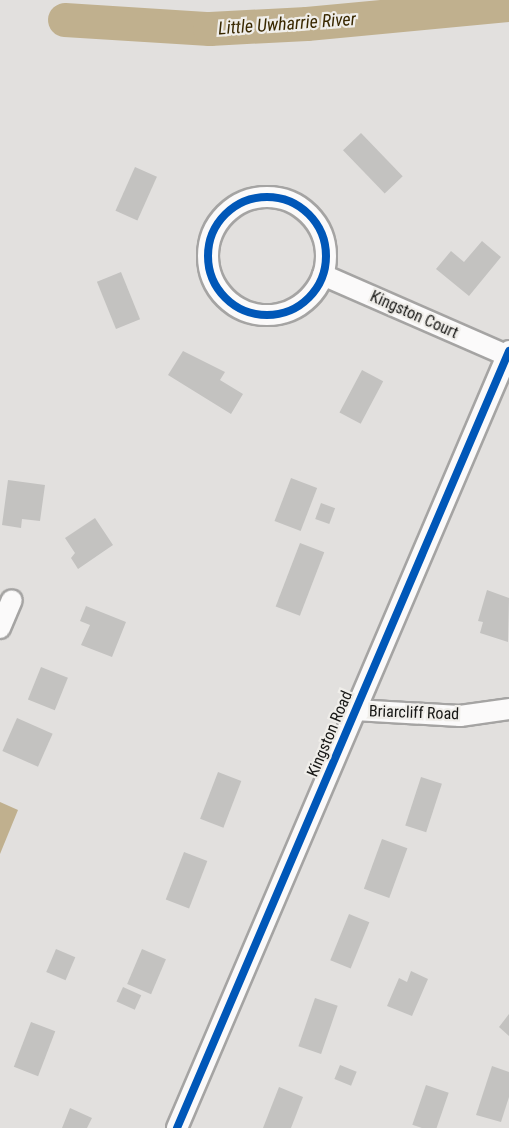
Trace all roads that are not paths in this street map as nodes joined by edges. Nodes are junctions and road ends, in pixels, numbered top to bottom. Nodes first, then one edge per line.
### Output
1 (323, 275) junction
2 (508, 353) edge
3 (12, 600) dead end
4 (0, 628) edge
5 (509, 709) edge
6 (355, 711) junction
7 (177, 1128) edge

1 - 1 street
1 - 2 street, Kingston Court
2 - 6 street, Kingston Road
3 - 4 street
5 - 6 street, Briarcliff Road
6 - 7 street, Kingston Road

